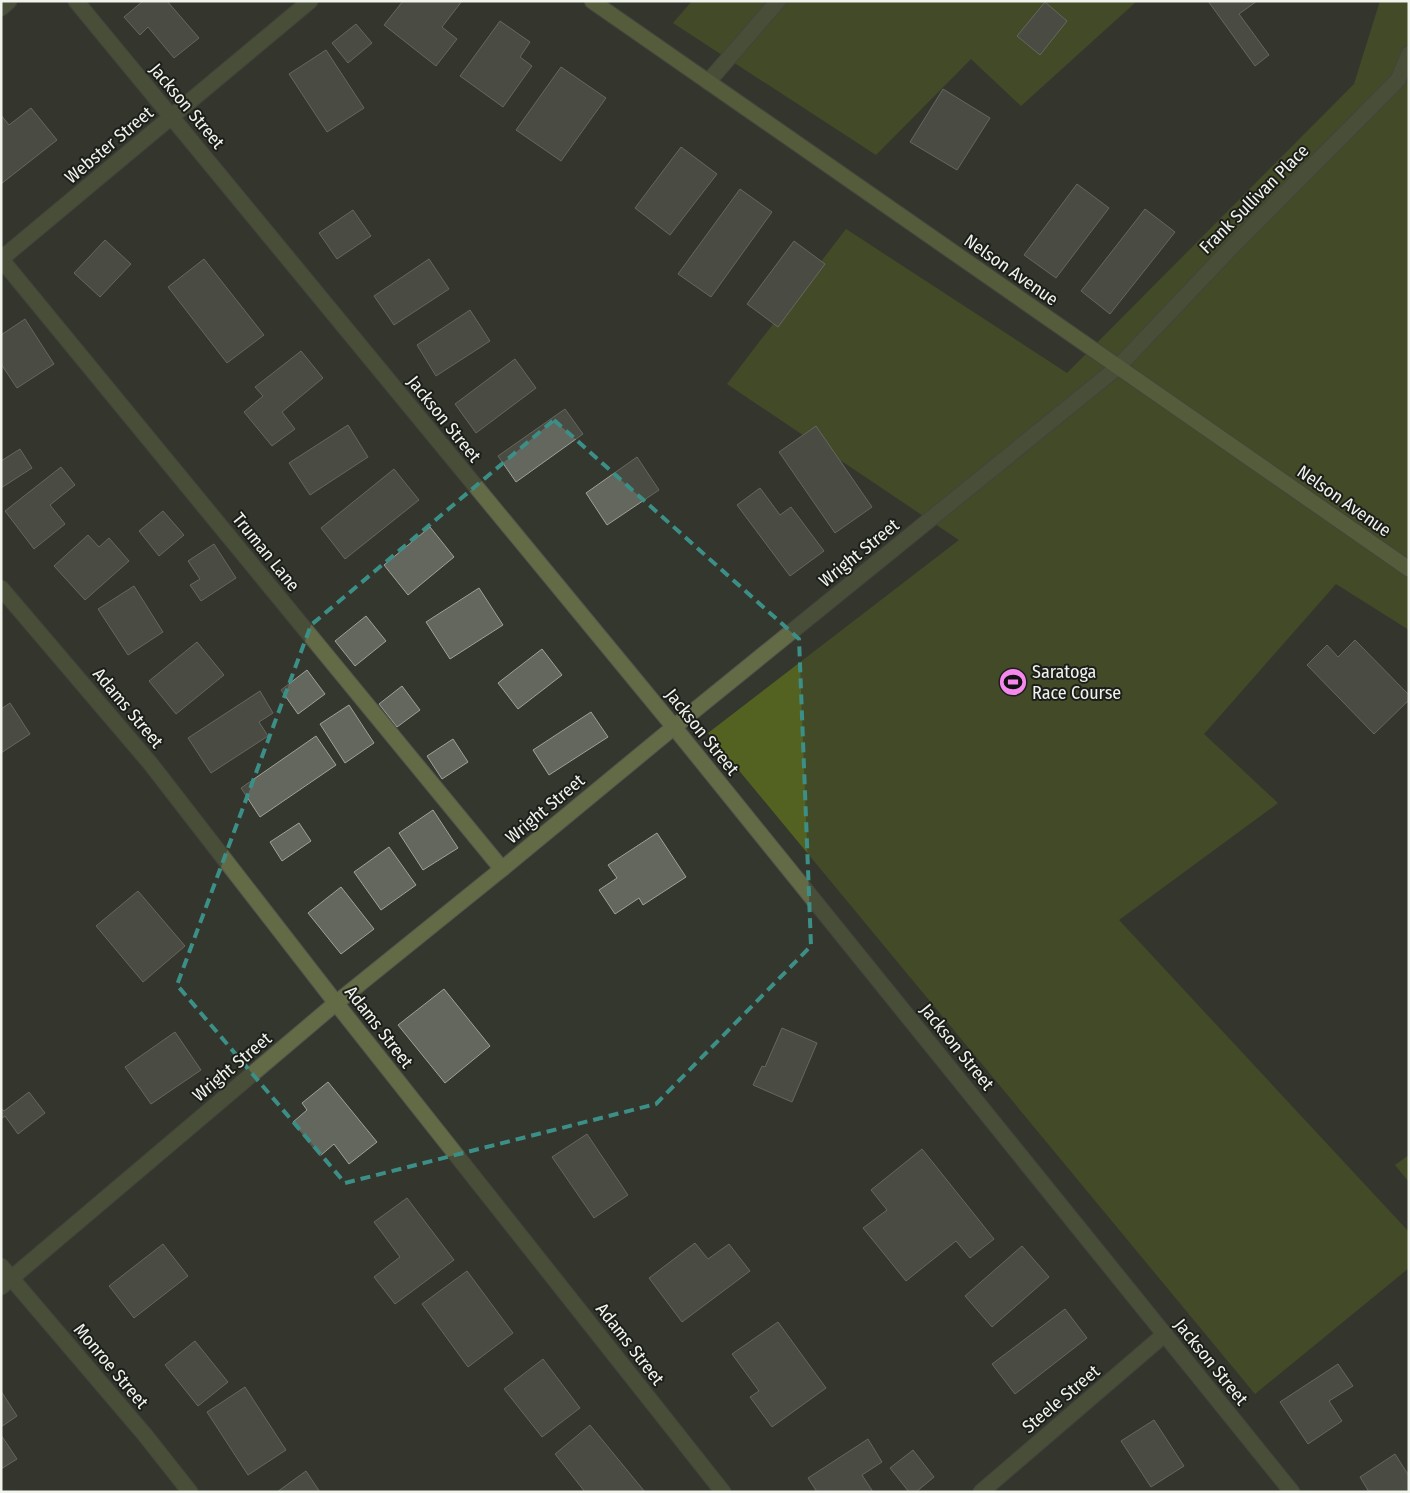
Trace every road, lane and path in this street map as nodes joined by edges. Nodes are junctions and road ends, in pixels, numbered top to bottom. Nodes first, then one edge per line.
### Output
1 (9, 1) edge
2 (76, 1) edge
3 (310, 1) edge
4 (592, 1) edge
5 (778, 1) edge
6 (1, 8) edge
7 (1409, 54) edge
8 (708, 82) junction
9 (172, 117) junction
10 (1, 259) edge
11 (1118, 367) junction
12 (1409, 569) edge
13 (1, 588) edge
14 (674, 727) junction
15 (502, 869) junction
16 (336, 1004) junction
17 (1, 1266) edge
18 (6, 1282) edge
19 (1165, 1334) junction
20 (190, 1492) edge
21 (723, 1492) edge
22 (981, 1492) edge
23 (1292, 1492) edge

1 - 6 street
2 - 9 street, Jackson Street
3 - 9 street, Webster Street
4 - 8 street, Nelson Avenue
5 - 8 street
7 - 11 street, Frank Sullivan Place
8 - 11 street, Nelson Avenue
9 - 10 street, Webster Street
9 - 14 street, Jackson Street
10 - 15 street, Truman Lane
11 - 12 street, Nelson Avenue
11 - 14 street, Wright Street
13 - 16 street, Adams Street
14 - 15 street, Wright Street
14 - 19 street, Jackson Street
15 - 16 street, Wright Street
16 - 18 street, Wright Street
16 - 21 street, Adams Street
17 - 18 street, Monroe Street
18 - 20 street, Monroe Street
19 - 22 street, Steele Street
19 - 23 street, Jackson Street

